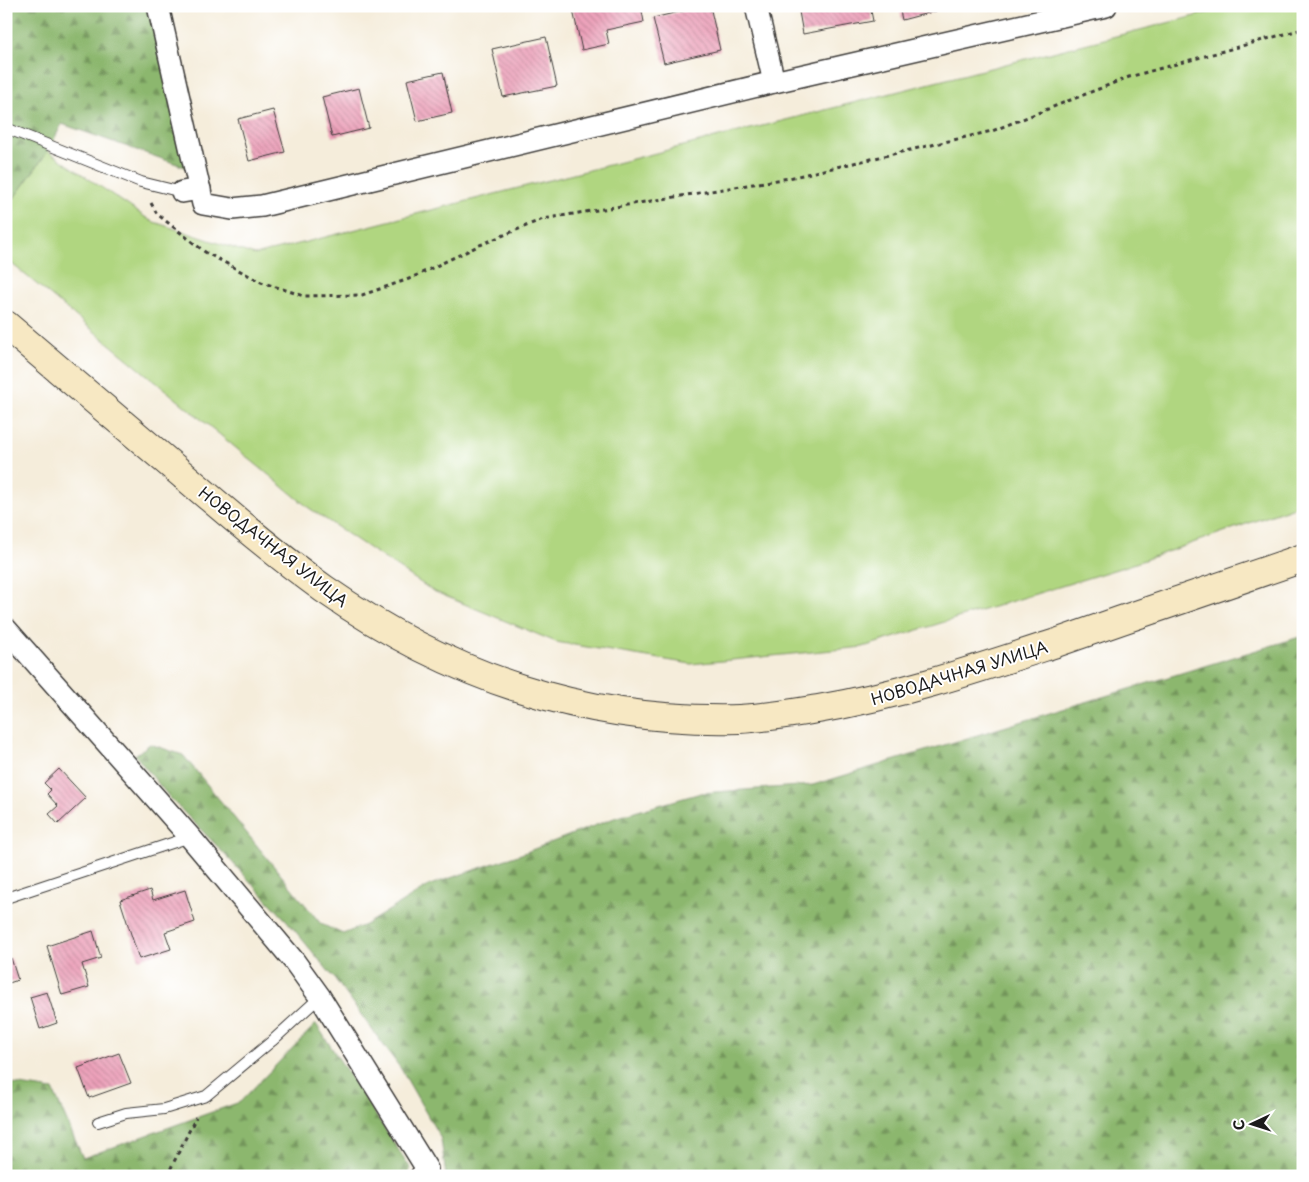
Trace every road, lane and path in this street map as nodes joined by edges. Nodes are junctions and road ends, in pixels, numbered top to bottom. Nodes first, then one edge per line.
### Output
1 (158, 6) edge
2 (756, 6) edge
3 (1106, 6) edge
4 (1303, 30) edge
5 (774, 82) junction
6 (6, 128) edge
7 (141, 182) junction
8 (191, 191) junction
9 (6, 325) edge
10 (1303, 558) edge
11 (6, 629) edge
12 (190, 837) junction
13 (6, 898) edge
14 (320, 997) junction
15 (206, 1096) junction
16 (98, 1122) dead end
17 (167, 1176) edge
18 (421, 1176) edge

1 - 8 street
2 - 5 street
3 - 5 street
4 - 7 path
5 - 8 street
6 - 7 lane
7 - 8 lane
9 - 10 street, НОВОДАЧНАЯ УЛИЦА
11 - 12 street
12 - 13 lane
12 - 14 street
14 - 15 lane
14 - 18 street
15 - 16 lane
15 - 17 path

